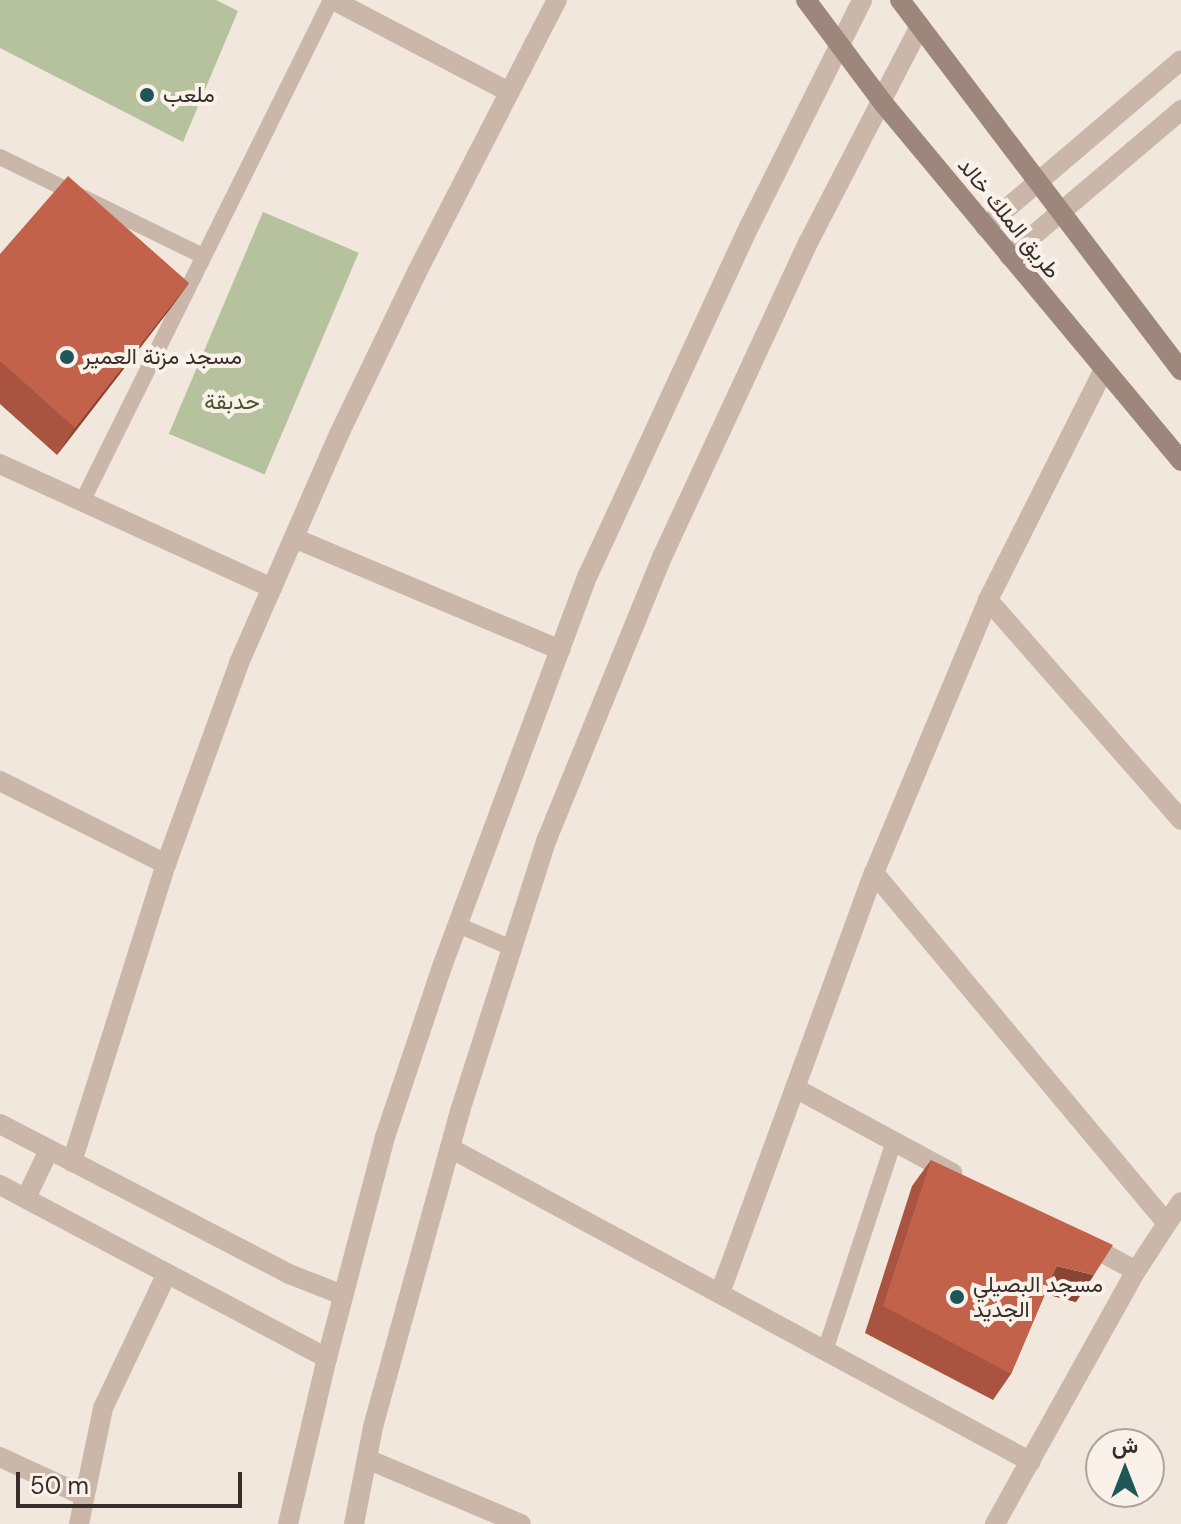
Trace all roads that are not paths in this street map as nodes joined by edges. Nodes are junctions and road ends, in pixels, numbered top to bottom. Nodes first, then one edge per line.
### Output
1 (332, 0) edge
2 (557, 0) edge
3 (806, 0) edge
4 (862, 0) edge
5 (900, 0) edge
6 (920, 26) junction
7 (840, 45) junction
8 (1181, 60) edge
9 (509, 92) junction
10 (883, 103) junction
11 (1181, 110) edge
12 (0, 157) edge
13 (1038, 184) junction
14 (1060, 214) junction
15 (985, 227) junction
16 (203, 256) junction
17 (1009, 256) junction
18 (1181, 370) edge
19 (1103, 371) junction
20 (1181, 461) edge
21 (0, 464) edge
22 (82, 502) junction
23 (294, 538) junction
24 (272, 588) junction
25 (988, 600) junction
26 (560, 650) junction
27 (0, 781) edge
28 (1181, 820) edge
29 (166, 864) junction
30 (874, 873) junction
31 (458, 925) junction
32 (512, 948) junction
33 (795, 1088) junction
34 (0, 1124) edge
35 (894, 1141) junction
36 (450, 1148) junction
37 (49, 1150) junction
38 (72, 1162) junction
39 (974, 1184) edge
40 (0, 1185) edge
41 (26, 1198) junction
42 (1181, 1202) edge
43 (1167, 1223) junction
44 (1068, 1235) edge
45 (1136, 1271) junction
46 (167, 1273) junction
47 (720, 1293) junction
48 (343, 1295) junction
49 (825, 1351) junction
50 (327, 1358) junction
51 (0, 1457) edge
52 (367, 1459) junction
53 (1031, 1462) junction
54 (84, 1496) junction
55 (79, 1524) edge
56 (288, 1524) edge
57 (354, 1524) edge
58 (521, 1524) edge
59 (995, 1524) edge

1 - 9 street
1 - 16 lane
2 - 9 street
3 - 7 main road, طريق الملك خالد
4 - 7 street
5 - 6 main road
6 - 10 street
6 - 13 main road
7 - 10 main road, طريق الملك خالد
7 - 26 street
8 - 13 street
9 - 23 street
10 - 15 main road, طريق الملك خالد
10 - 32 street
11 - 14 street
12 - 16 lane
13 - 14 main road
13 - 15 street
14 - 17 street
14 - 18 main road
15 - 17 main road, طريق الملك خالد
16 - 22 lane
17 - 19 main road, طريق الملك خالد
19 - 20 main road, طريق الملك خالد
19 - 25 street
21 - 22 street
22 - 24 street
23 - 24 street
23 - 26 street
24 - 29 street
25 - 28 street
25 - 30 street
26 - 31 street
27 - 29 street
29 - 38 street
30 - 33 street
30 - 43 street
31 - 32 lane
31 - 48 street
32 - 36 street
33 - 35 street
33 - 47 street
34 - 37 street
35 - 39 street
35 - 49 lane
36 - 47 street
36 - 52 street
37 - 38 street
37 - 41 street
38 - 48 street
40 - 41 street
41 - 46 street
42 - 43 street
43 - 45 street
44 - 45 street
45 - 53 street
46 - 50 street
46 - 54 street
47 - 49 street
48 - 50 street
49 - 53 street
50 - 56 street
51 - 54 street
52 - 57 street
52 - 58 street
53 - 59 street
54 - 55 street

